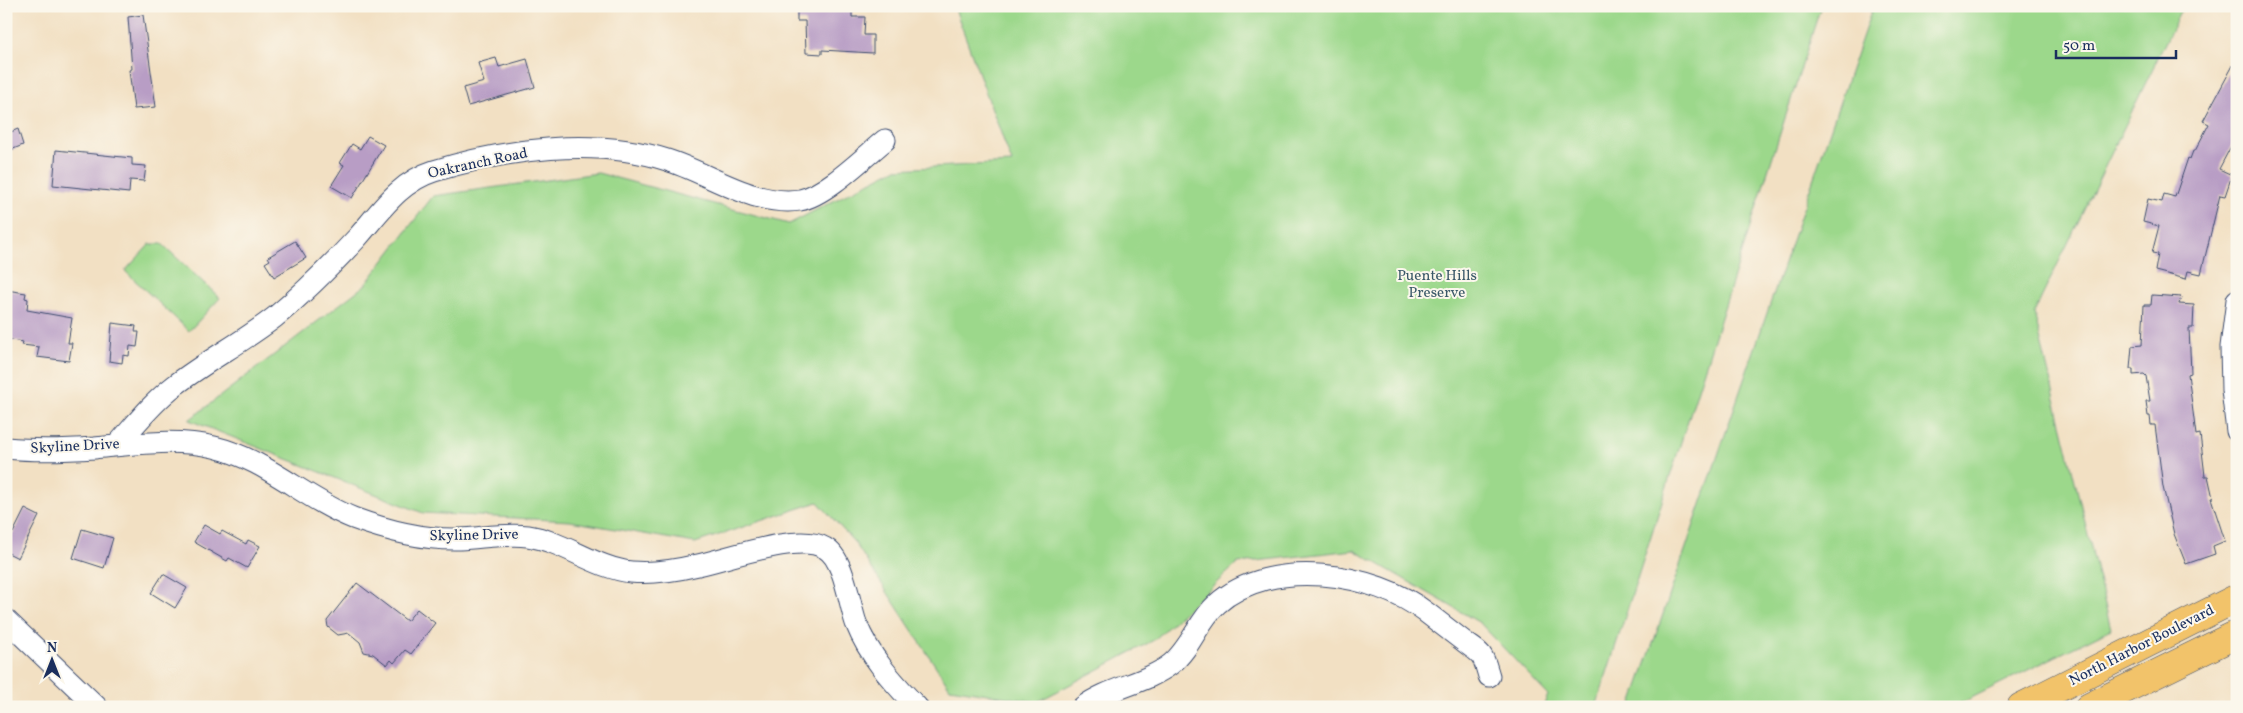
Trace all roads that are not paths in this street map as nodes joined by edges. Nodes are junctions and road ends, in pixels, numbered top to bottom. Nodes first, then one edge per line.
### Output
1 (885, 140) dead end
2 (2237, 300) edge
3 (2237, 432) edge
4 (117, 445) junction
5 (6, 448) edge
6 (2237, 598) edge
7 (6, 620) edge
8 (2237, 634) edge
9 (1489, 676) dead end
10 (97, 707) edge
11 (918, 707) edge
12 (1083, 707) edge
13 (2021, 707) edge
14 (2089, 707) edge

1 - 4 street, Oakranch Road
2 - 3 street
4 - 5 street, Skyline Drive
4 - 11 street, Skyline Drive
6 - 13 main road, North Harbor Boulevard
7 - 10 street
8 - 14 main road, North Harbor Boulevard
9 - 12 street

